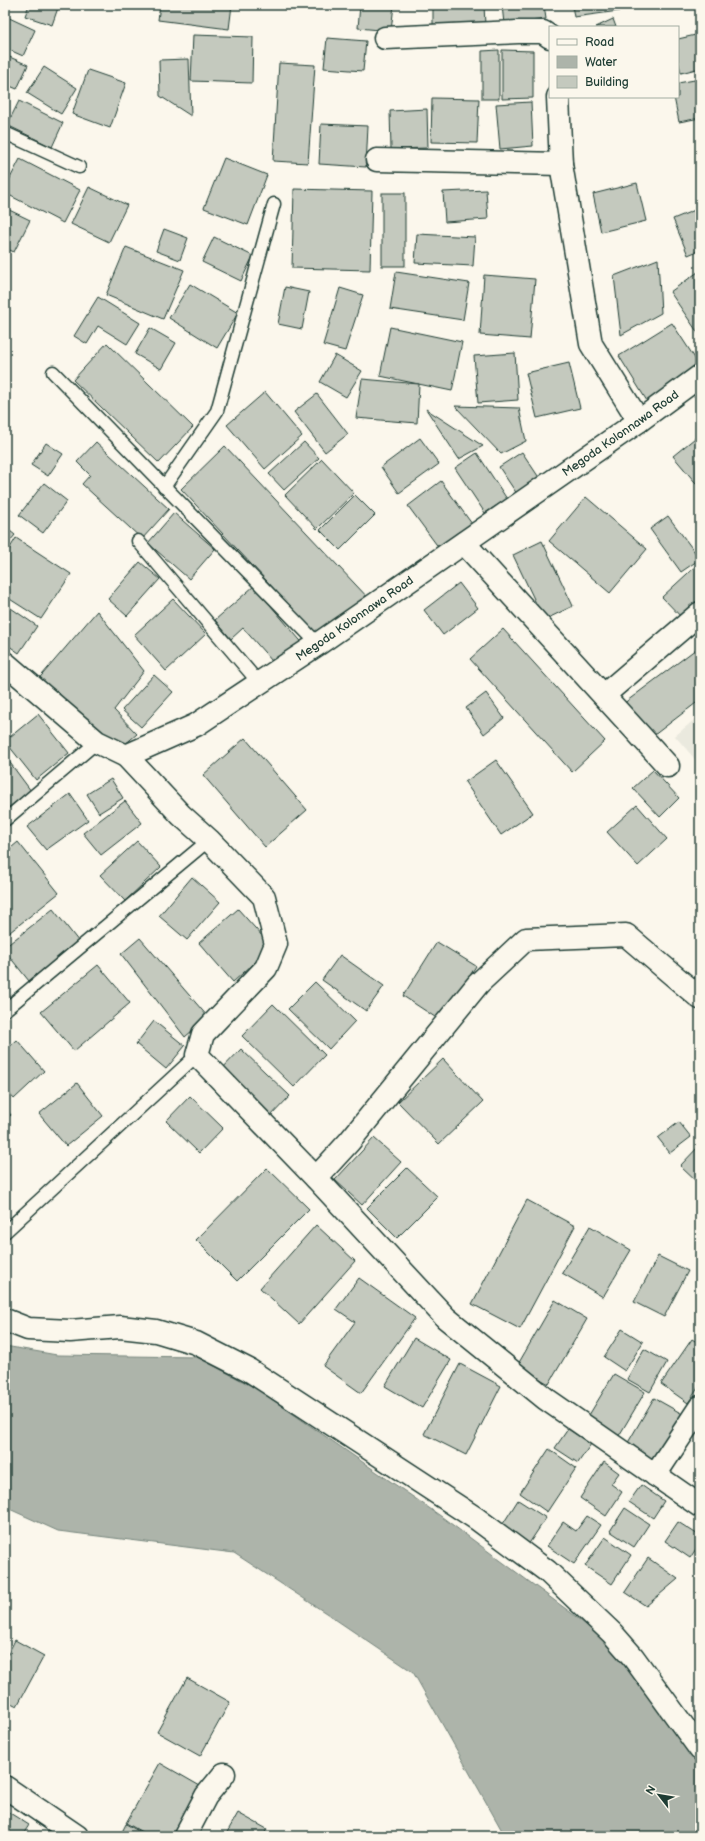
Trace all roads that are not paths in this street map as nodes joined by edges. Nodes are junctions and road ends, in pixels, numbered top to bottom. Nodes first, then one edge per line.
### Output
1 (549, 35) edge
2 (385, 38) dead end
3 (558, 98) edge
4 (5, 133) edge
5 (377, 160) dead end
6 (561, 164) junction
7 (79, 167) dead end
8 (274, 204) dead end
9 (53, 372) dead end
10 (700, 376) edge
11 (639, 422) junction
12 (164, 487) junction
13 (138, 541) dead end
14 (464, 543) junction
15 (700, 613) edge
16 (318, 644) junction
17 (5, 663) edge
18 (259, 683) junction
19 (604, 696) junction
20 (97, 742) junction
21 (126, 756) junction
22 (668, 766) dead end
23 (5, 820) edge
24 (209, 840) junction
25 (700, 998) edge
26 (5, 1010) edge
27 (197, 1055) junction
28 (316, 1178) junction
29 (5, 1232) edge
30 (5, 1320) edge
31 (700, 1407) edge
32 (655, 1475) junction
33 (700, 1506) edge
34 (700, 1749) edge
35 (224, 1774) dead end
36 (5, 1787) edge
37 (77, 1836) edge
38 (184, 1836) edge

1 - 2 street
3 - 6 street
4 - 7 lane
5 - 6 street
6 - 11 street
8 - 12 lane
9 - 12 lane
10 - 11 street, Megoda Kolonnawa Road
11 - 14 street, Megoda Kolonnawa Road
12 - 16 lane
13 - 18 lane
14 - 16 street, Megoda Kolonnawa Road
14 - 19 street
15 - 19 street
16 - 18 street, Megoda Kolonnawa Road
17 - 20 street
18 - 21 street, Megoda Kolonnawa Road
19 - 22 street
20 - 21 street
20 - 23 lane
21 - 24 street
24 - 26 lane
24 - 27 street
25 - 28 street
27 - 28 street
27 - 29 lane
28 - 32 street
30 - 34 street
31 - 32 street
32 - 33 street
35 - 38 street
36 - 37 street

